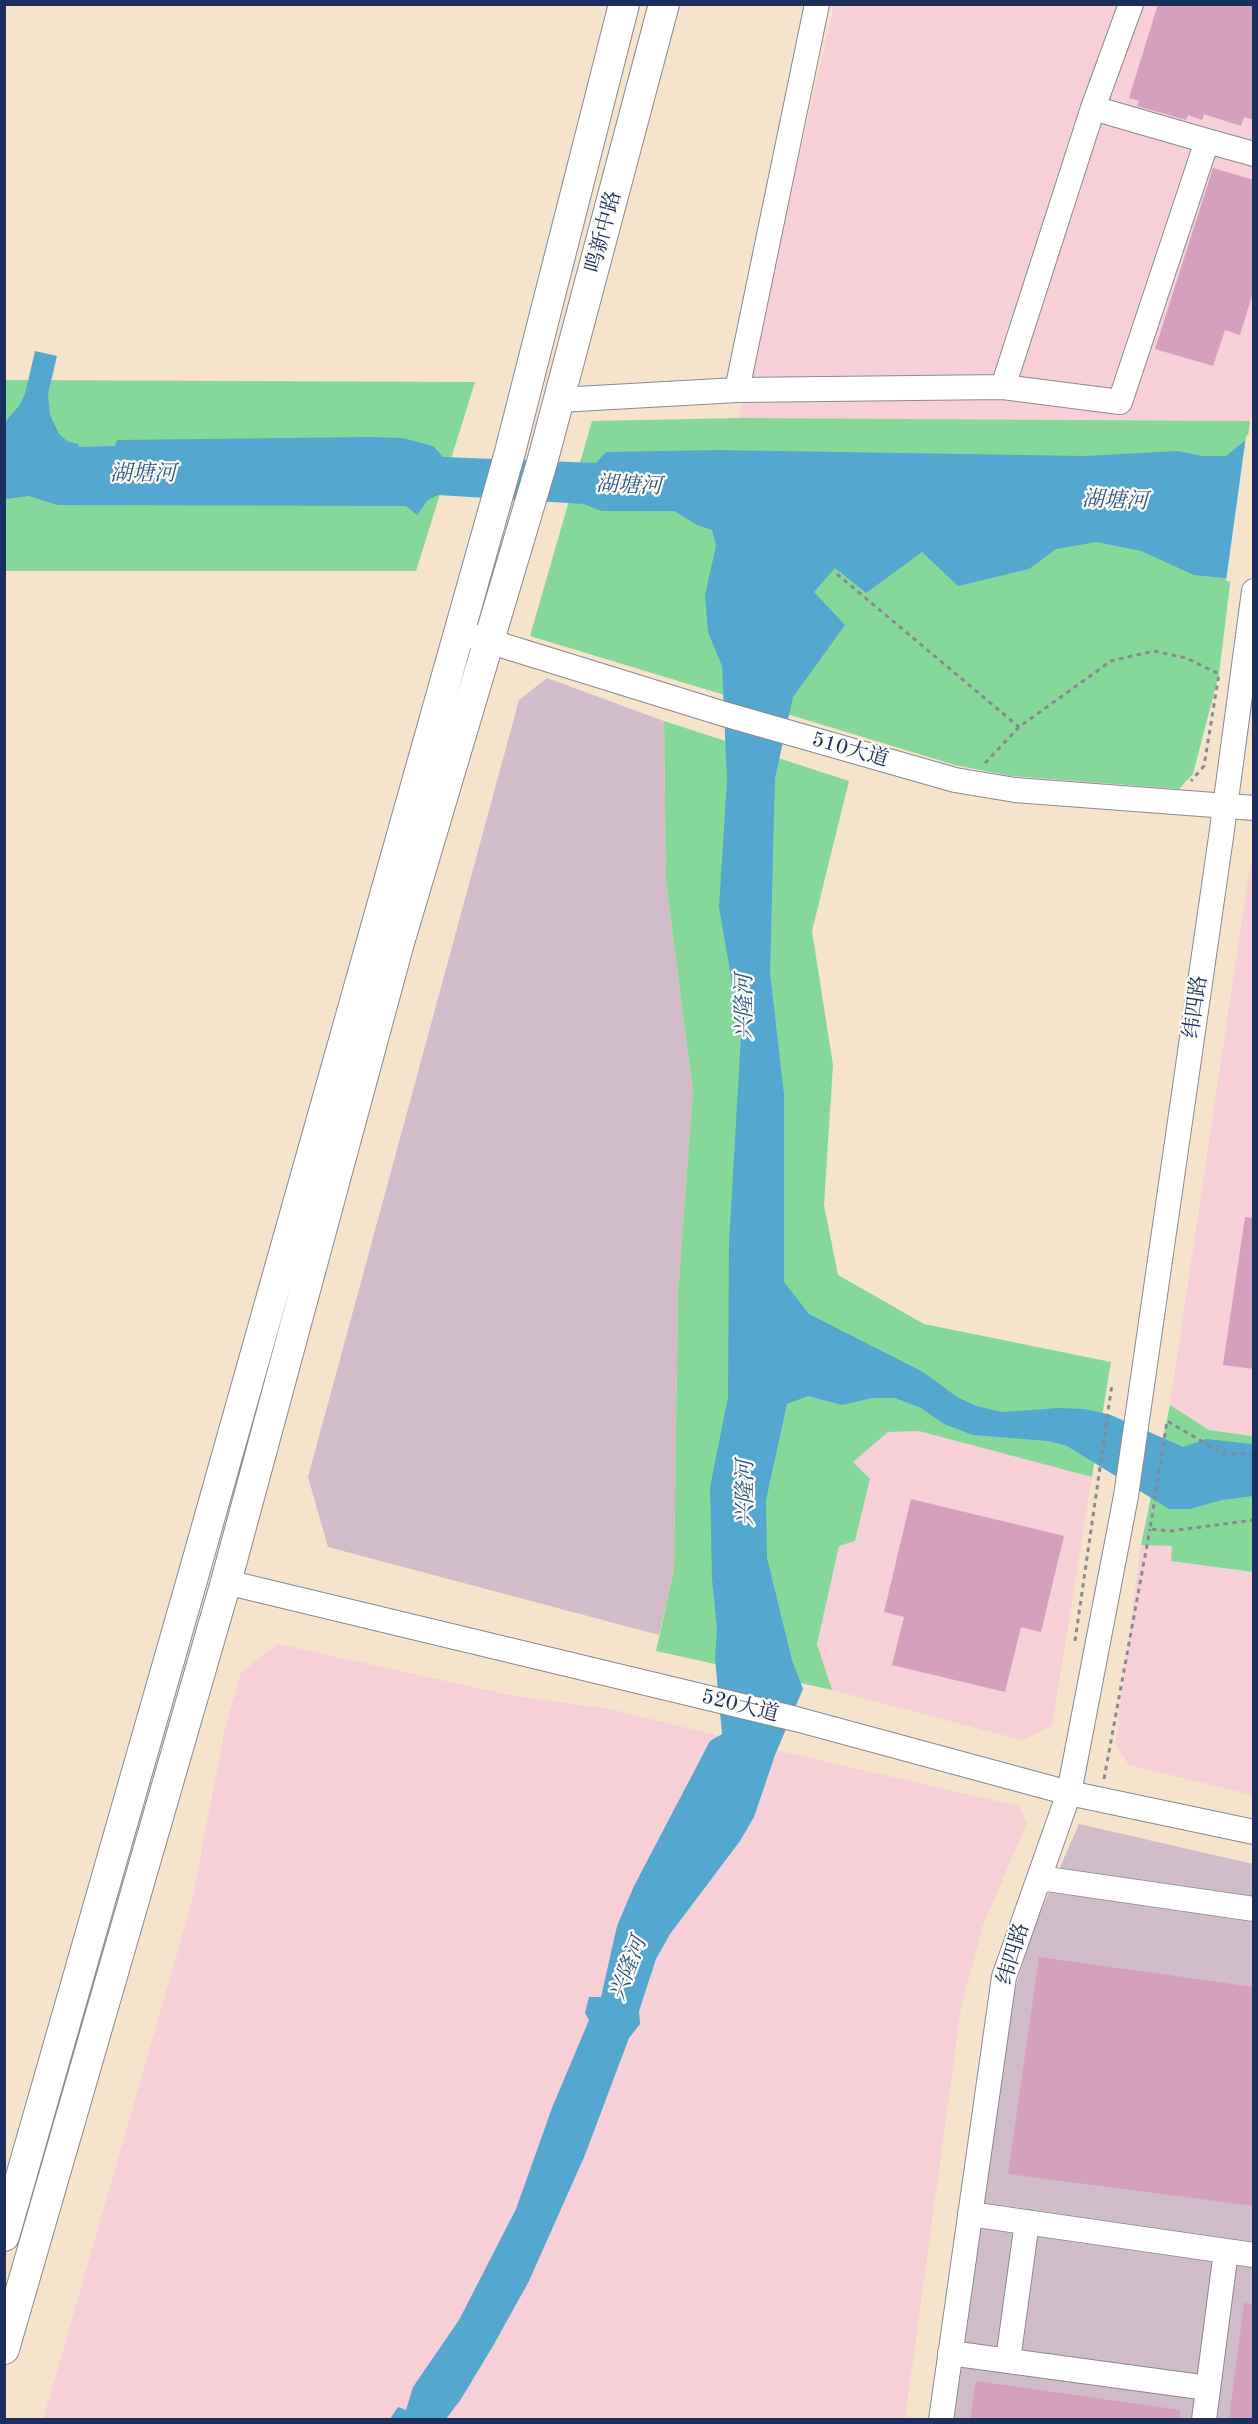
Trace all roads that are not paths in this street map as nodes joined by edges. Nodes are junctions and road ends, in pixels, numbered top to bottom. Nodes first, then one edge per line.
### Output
1 (624, 4) edge
2 (664, 4) edge
3 (817, 4) edge
4 (1131, 4) edge
5 (1093, 108) junction
6 (1207, 141) junction
7 (1254, 154) edge
8 (1003, 387) junction
9 (737, 390) junction
10 (559, 400) junction
11 (1254, 591) edge
12 (459, 632) junction
13 (489, 641) junction
14 (1225, 805) junction
15 (1254, 808) edge
16 (226, 1582) junction
17 (1069, 1793) junction
18 (1254, 1832) edge
19 (1040, 1878) junction
20 (1254, 1909) edge
21 (970, 2214) junction
22 (1027, 2222) junction
23 (4, 2236) edge
24 (1226, 2251) junction
25 (1254, 2255) edge
26 (4, 2349) edge
27 (950, 2353) junction
28 (1008, 2360) junction
29 (1208, 2388) junction
30 (940, 2420) edge
31 (1204, 2420) edge

1 - 12 main road, 鸣新中路
2 - 10 main road, 鸣新中路
3 - 9 street
4 - 5 street
5 - 6 street
5 - 8 street
6 - 7 street
6 - 8 street
8 - 9 street
9 - 10 street
10 - 13 main road, 鸣新中路
11 - 14 street, 纬四路
12 - 13 street, 510大道
12 - 23 main road, 鸣新中路
13 - 14 street, 510大道
13 - 16 main road, 鸣新中路
14 - 15 street, 510大道
14 - 17 street, 纬四路
16 - 17 street, 520大道
16 - 26 main road, 鸣新中路
17 - 18 street, 520大道
17 - 19 street, 纬四路
19 - 20 street
19 - 21 street, 纬四路
21 - 22 street
21 - 27 street, 纬四路
22 - 24 street
22 - 28 street
24 - 25 street
24 - 29 street
27 - 28 street
27 - 30 street, 纬四路
28 - 29 street
29 - 31 street

